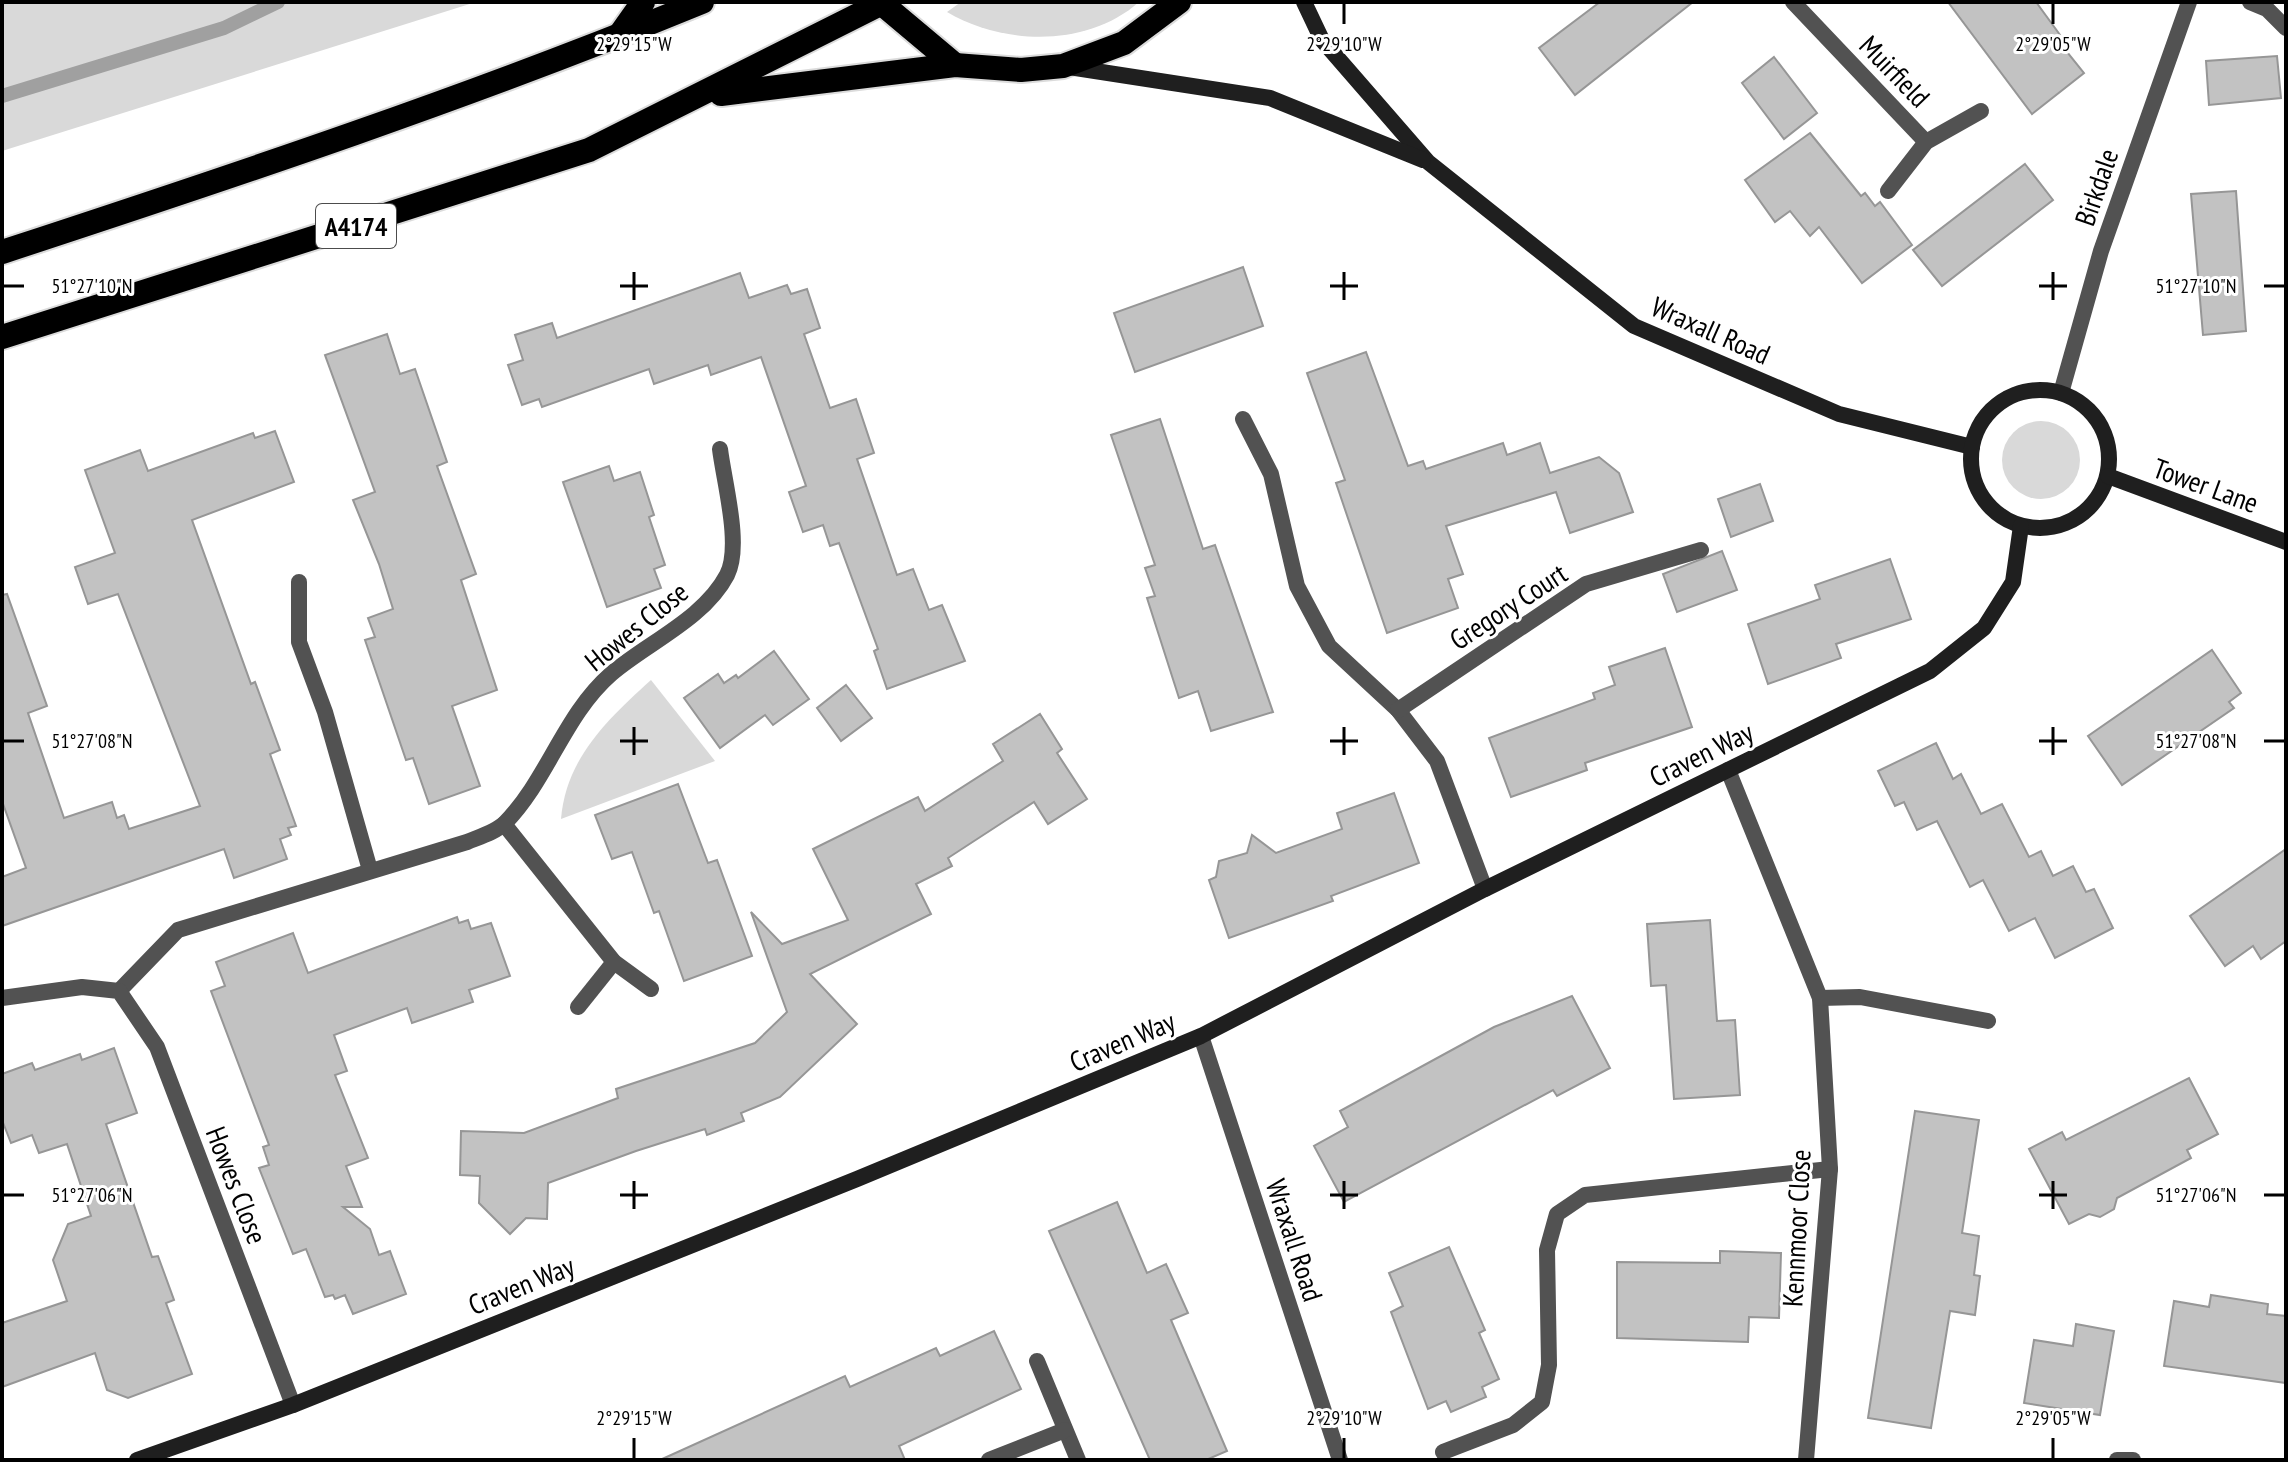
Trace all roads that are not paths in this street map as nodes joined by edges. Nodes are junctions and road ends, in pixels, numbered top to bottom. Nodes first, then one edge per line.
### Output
1 (643, 2) edge
2 (702, 2) edge
3 (1179, 2) edge
4 (1304, 2) edge
5 (1793, 2) edge
6 (2189, 2) edge
7 (2250, 2) edge
8 (882, 3) edge
9 (2286, 28) edge
10 (619, 36) junction
11 (955, 65) junction
12 (1063, 66) junction
13 (703, 96) junction
14 (1981, 111) dead end
15 (1926, 142) junction
16 (1428, 162) junction
17 (1888, 191) dead end
18 (2, 252) edge
19 (2, 337) edge
20 (2061, 393) junction
21 (1243, 419) dead end
22 (1972, 447) junction
23 (720, 449) dead end
24 (2108, 476) junction
25 (2021, 526) junction
26 (2286, 542) edge
27 (1701, 550) dead end
28 (299, 582) dead end
29 (1398, 710) junction
30 (1728, 770) junction
31 (504, 824) junction
32 (370, 870) junction
33 (1485, 889) junction
34 (614, 962) junction
35 (651, 989) dead end
36 (119, 991) junction
37 (2, 998) edge
38 (1820, 998) junction
39 (578, 1007) dead end
40 (1988, 1021) dead end
41 (1201, 1036) junction
42 (1830, 1169) junction
43 (1037, 1361) dead end
44 (293, 1405) junction
45 (1065, 1430) junction
46 (1443, 1452) dead end
47 (137, 1460) edge
48 (989, 1460) edge
49 (1078, 1460) edge
50 (1340, 1460) edge
51 (1806, 1460) edge
52 (2117, 1460) edge
53 (2133, 1460) edge

1 - 10 highway
2 - 10 highway
3 - 12 highway
4 - 16 street, Wraxall Road
5 - 15 street, Muirfield
6 - 20 street, Birkdale
7 - 9 street
8 - 11 highway
8 - 13 highway, A4174
10 - 18 highway
11 - 12 highway
11 - 13 highway, A4174
12 - 16 street, Wraxall Road
13 - 19 highway, A4174
14 - 15 street, Muirfield
15 - 17 street, Muirfield
16 - 22 street, Wraxall Road
20 - 22 street
20 - 24 street
21 - 29 street
22 - 25 street
23 - 31 street, Howes Close
24 - 25 street
24 - 26 street, Tower Lane
25 - 30 street, Craven Way
27 - 29 street, Gregory Court
28 - 32 street
29 - 33 street
30 - 33 street, Craven Way
30 - 38 street, Kennmoor Close
31 - 32 street, Howes Close
31 - 34 street
32 - 36 street, Howes Close
33 - 41 street, Craven Way
34 - 35 street
34 - 39 street
36 - 37 street
36 - 44 street, Howes Close
38 - 40 street
38 - 42 street, Kennmoor Close
41 - 44 street, Craven Way
41 - 50 street, Wraxall Road
42 - 46 street
42 - 51 street, Kennmoor Close
43 - 45 street
44 - 47 street, Craven Way
45 - 48 street
45 - 49 street
52 - 53 street

